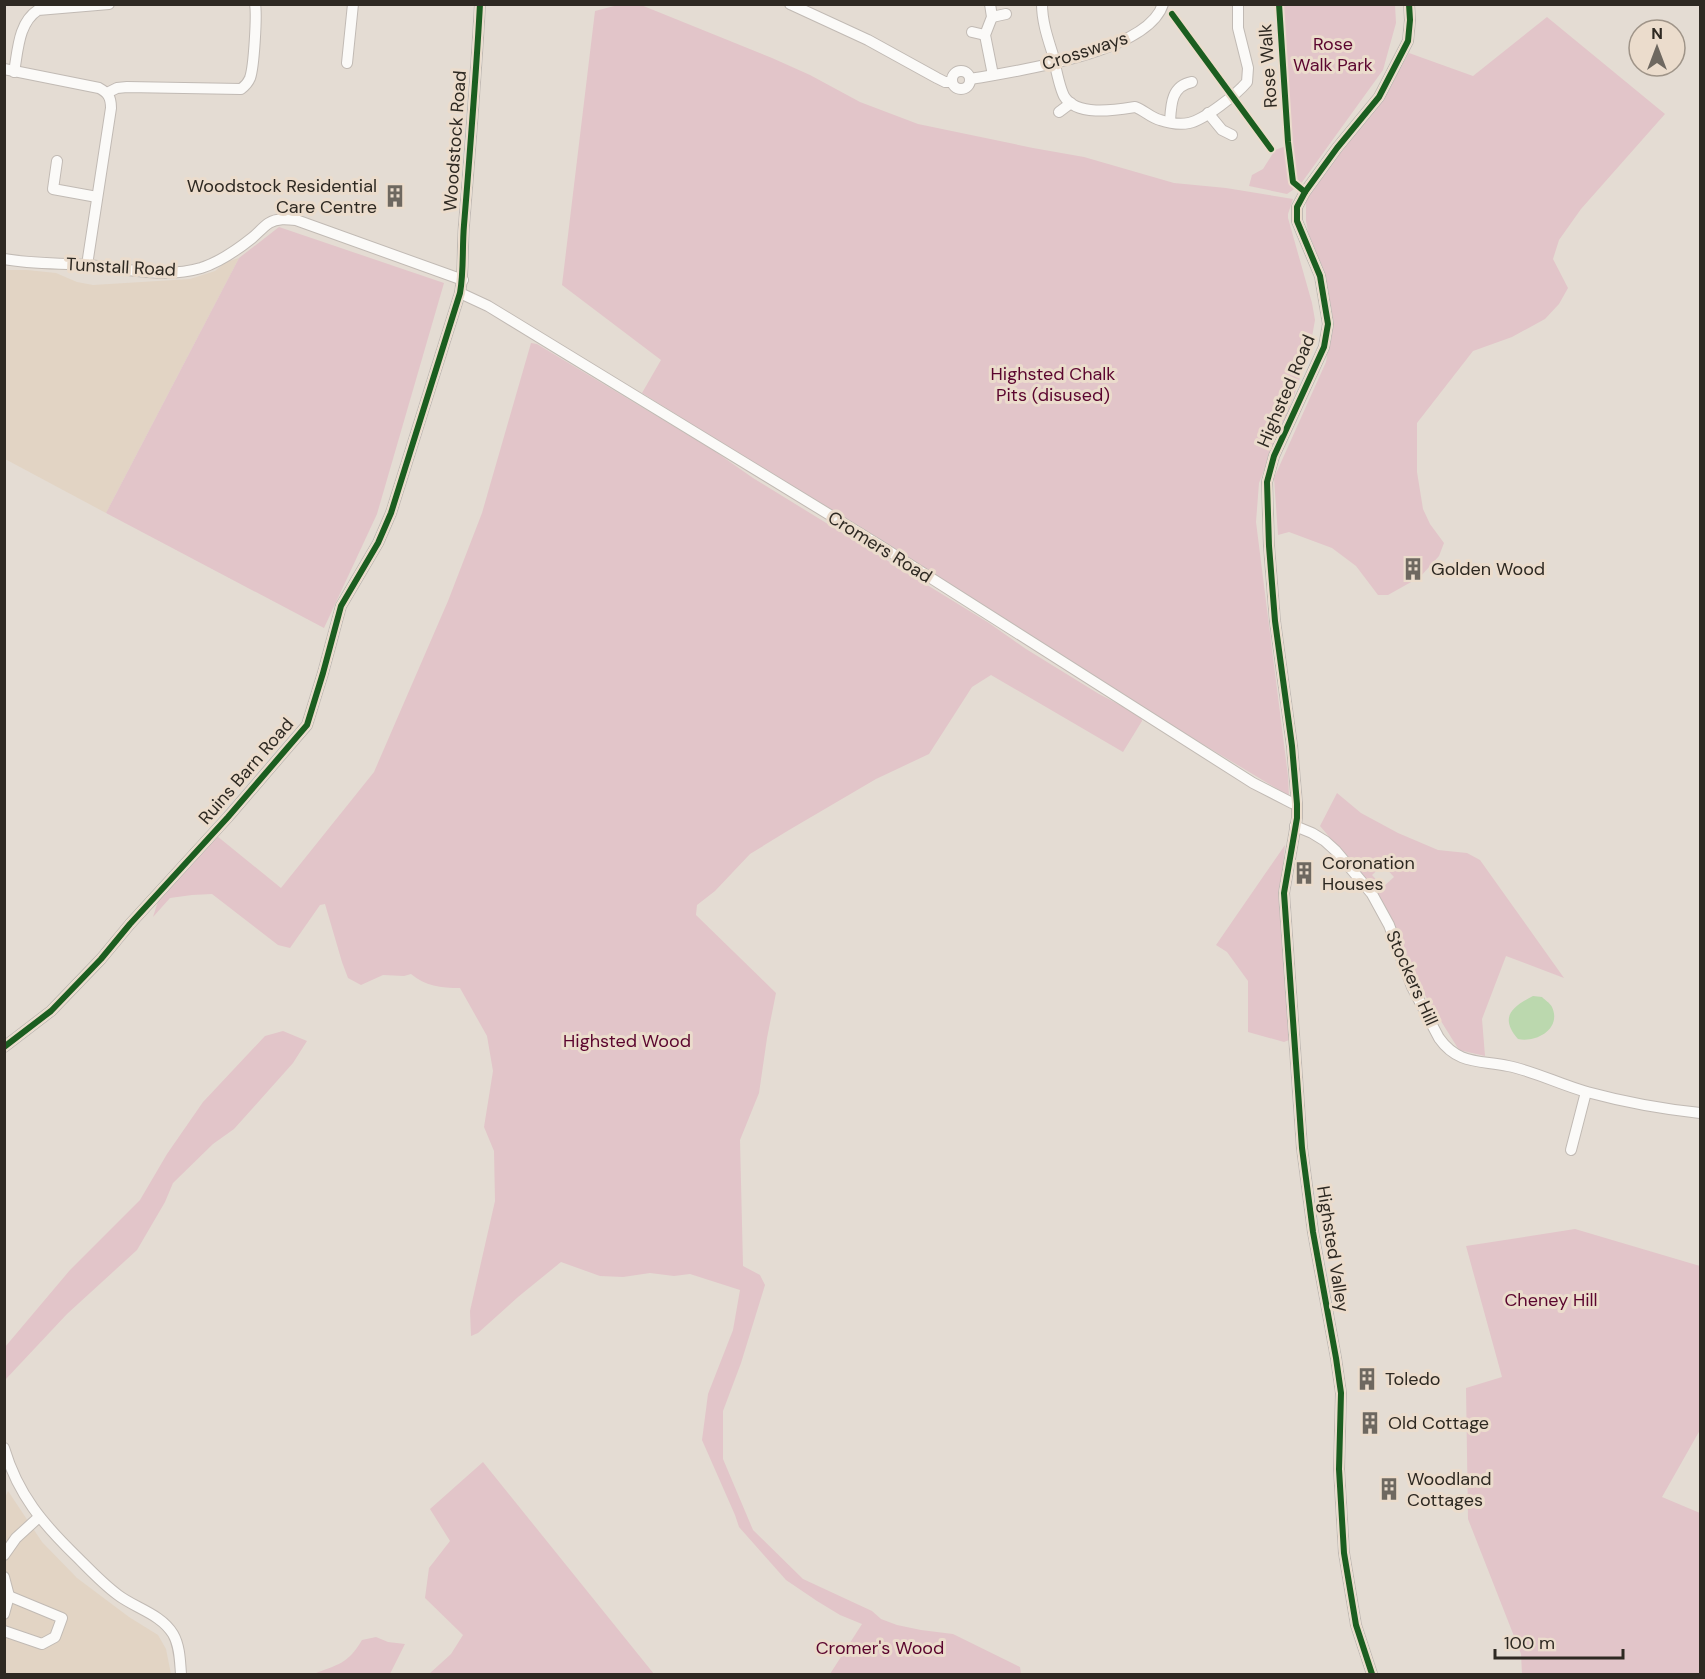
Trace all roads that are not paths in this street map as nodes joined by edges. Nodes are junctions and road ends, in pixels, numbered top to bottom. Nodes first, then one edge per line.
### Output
1 (109, 4) edge
2 (255, 4) edge
3 (353, 4) edge
4 (480, 4) edge
5 (790, 4) edge
6 (990, 4) edge
7 (1042, 4) edge
8 (1163, 4) edge
9 (1238, 4) edge
10 (1409, 4) edge
11 (811, 9) edge
12 (1006, 14) dead end
13 (992, 17) junction
14 (972, 32) dead end
15 (985, 35) junction
16 (347, 63) dead end
17 (1055, 63) junction
18 (9, 71) edge
19 (993, 75) junction
20 (1192, 82) dead end
21 (108, 93) junction
22 (1071, 103) junction
23 (1059, 112) dead end
24 (1208, 113) junction
25 (1170, 122) junction
26 (1232, 135) dead end
27 (57, 160) dead end
28 (97, 197) junction
29 (4, 259) edge
30 (87, 265) junction
31 (463, 280) junction
32 (460, 293) junction
33 (1297, 804) junction
34 (1295, 825) junction
35 (4, 1047) edge
36 (1586, 1092) junction
37 (1701, 1113) edge
38 (1571, 1150) dead end
39 (4, 1448) edge
40 (39, 1517) junction
41 (4, 1556) edge
42 (4, 1578) edge
43 (7, 1595) edge
44 (4, 1614) edge
45 (4, 1631) edge
46 (181, 1674) edge
47 (1372, 1674) edge

1 - 18 street
2 - 21 street
3 - 16 street
4 - 31 street, Woodstock Road
5 - 11 street, Crossways
6 - 13 street
7 - 17 street
8 - 17 street, Crossways
9 - 24 street
10 - 33 street, Highsted Road
11 - 19 street, Crossways
12 - 13 street
13 - 15 street
14 - 15 street
15 - 19 street
17 - 19 street, Crossways
17 - 22 street
18 - 21 street
20 - 25 street
21 - 28 street
22 - 23 street
22 - 25 street
24 - 25 street
24 - 26 street
27 - 28 street
28 - 30 street
29 - 30 street, Tunstall Road
30 - 31 street, Tunstall Road
31 - 32 street, Ruins Barn Road
32 - 33 street, Cromers Road
32 - 35 street, Ruins Barn Road
33 - 34 street, Highsted Road
34 - 36 street, Stockers Hill
34 - 47 street, Highsted Valley
36 - 37 street, Stockers Hill
36 - 38 street
39 - 40 street
40 - 41 street
40 - 46 street
42 - 43 street
43 - 44 street
43 - 45 street

